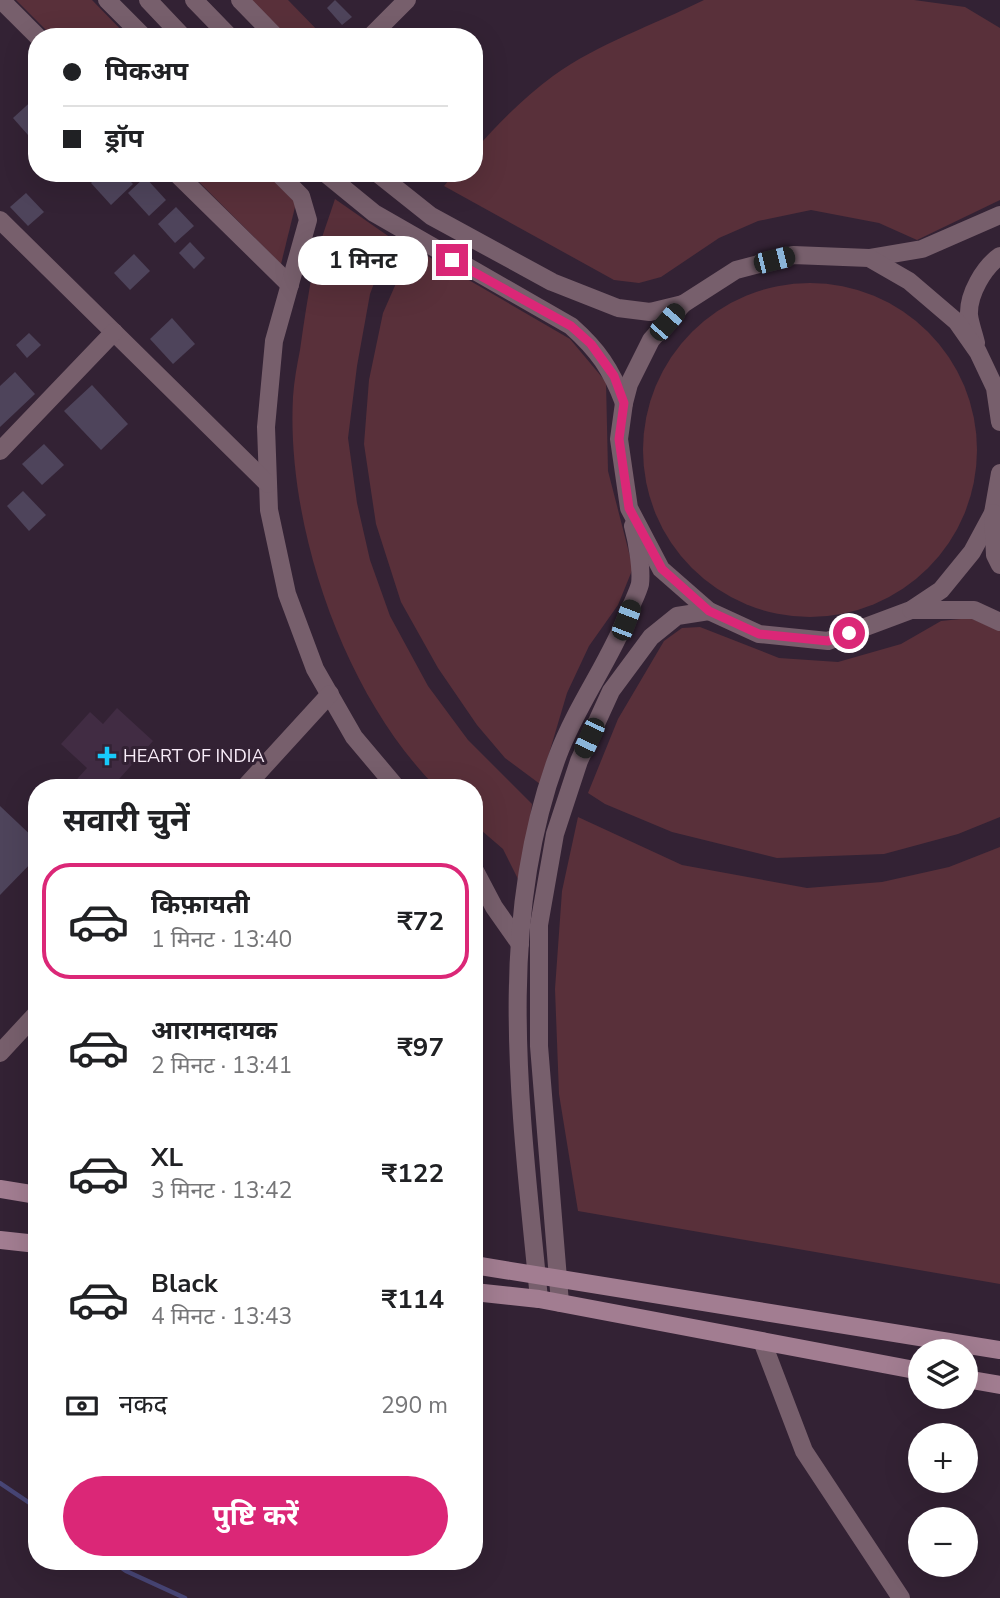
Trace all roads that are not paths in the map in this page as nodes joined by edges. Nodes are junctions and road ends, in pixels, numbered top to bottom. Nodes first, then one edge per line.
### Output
1 (1, 0) edge
2 (107, 0) edge
3 (148, 0) edge
4 (194, 0) edge
5 (240, 0) edge
6 (407, 0) edge
7 (29, 28) edge
8 (135, 28) edge
9 (174, 28) edge
10 (221, 28) edge
11 (267, 28) edge
12 (379, 28) edge
13 (185, 182) edge
14 (287, 182) edge
15 (336, 182) edge
16 (388, 182) edge
17 (1000, 215) edge
18 (1, 223) edge
19 (1000, 256) edge
20 (869, 258) junction
21 (290, 285) junction
22 (683, 304) junction
23 (114, 332) junction
24 (978, 352) junction
25 (624, 403) junction
26 (1000, 422) edge
27 (0, 451) edge
28 (1000, 473) edge
29 (268, 484) junction
30 (629, 508) junction
31 (993, 513) junction
32 (1000, 565) edge
33 (911, 610) junction
34 (709, 611) junction
35 (1000, 622) edge
36 (330, 694) junction
37 (252, 779) edge
38 (389, 779) edge
39 (483, 886) edge
40 (520, 944) junction
41 (28, 1023) edge
42 (0, 1053) edge
43 (0, 1189) edge
44 (28, 1194) edge
45 (0, 1240) edge
46 (28, 1243) edge
47 (483, 1266) edge
48 (537, 1275) junction
49 (558, 1278) junction
50 (483, 1293) edge
51 (539, 1299) junction
52 (560, 1303) junction
53 (762, 1341) junction
54 (1000, 1350) edge
55 (908, 1369) edge
56 (978, 1381) edge
57 (1000, 1385) edge
58 (901, 1598) edge

1 - 7 street
2 - 8 street
3 - 9 street
4 - 10 street
5 - 11 street
6 - 12 street
13 - 21 street
14 - 21 street
15 - 25 street
16 - 22 street
17 - 20 street
18 - 23 street
19 - 24 street
20 - 22 street
20 - 24 street
21 - 29 street
22 - 25 street
23 - 27 street
23 - 29 street
24 - 26 street
25 - 30 street
28 - 31 street
29 - 36 street
30 - 34 street
30 - 40 street
31 - 32 street
31 - 33 street
33 - 34 street
33 - 35 street
34 - 49 street
36 - 37 street
36 - 38 street
39 - 40 street
40 - 48 street
41 - 42 street
43 - 44 main road
45 - 46 main road
47 - 48 main road
48 - 49 main road
48 - 51 street
49 - 52 street
49 - 54 main road
50 - 51 main road
51 - 52 main road
52 - 53 main road
53 - 55 main road
53 - 58 street
56 - 57 main road

